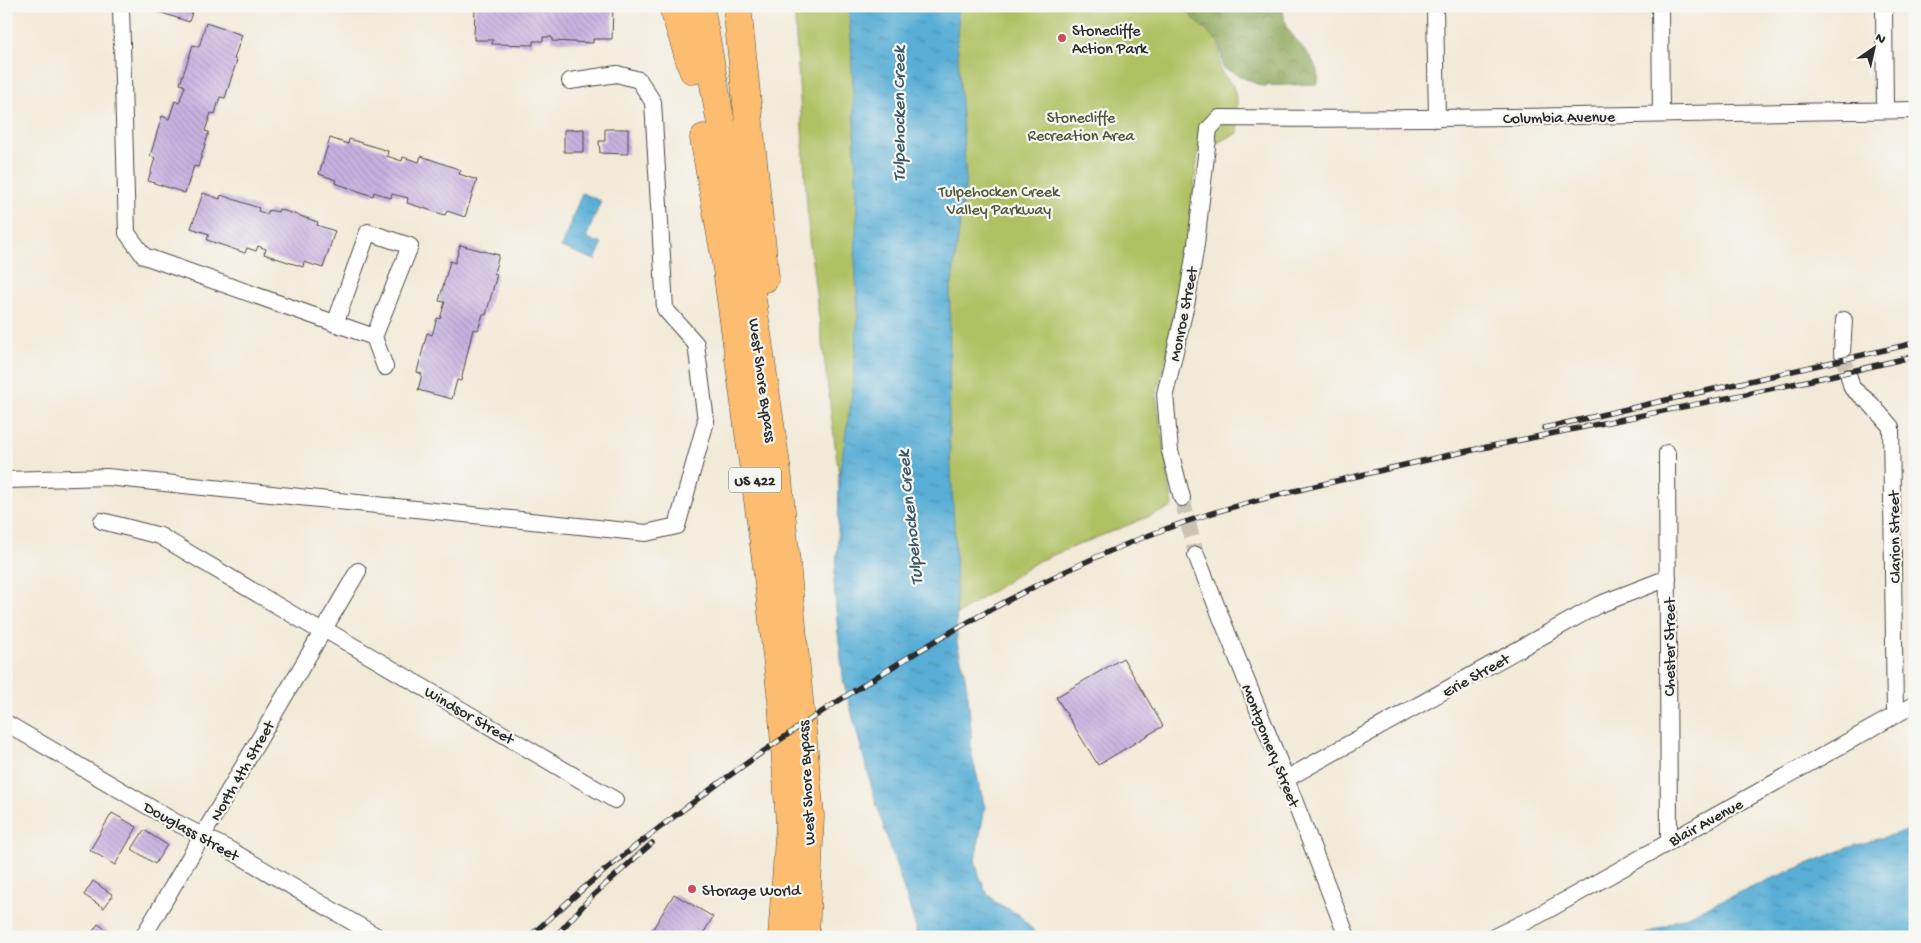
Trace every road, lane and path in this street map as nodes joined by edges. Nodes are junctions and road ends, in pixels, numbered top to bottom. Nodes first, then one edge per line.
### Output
1 (121, 6) edge
2 (673, 6) edge
3 (681, 6) edge
4 (700, 6) edge
5 (737, 6) edge
6 (1435, 6) edge
7 (1660, 6) edge
8 (1884, 6) edge
9 (692, 70) junction
10 (570, 81) dead end
11 (1885, 110) junction
12 (1915, 110) edge
13 (1661, 114) junction
14 (1437, 119) junction
15 (1208, 129) joint
16 (1844, 320) dead end
17 (335, 324) junction
18 (374, 337) junction
19 (1842, 352) tunnel mouth
20 (385, 368) dead end
21 (1849, 377) tunnel mouth
22 (1667, 453) dead end
23 (6, 480) edge
24 (1182, 498) tunnel mouth
25 (102, 521) dead end
26 (1196, 555) tunnel mouth
27 (358, 571) dead end
28 (1668, 578) junction
29 (323, 631) junction
30 (795, 646) junction
31 (1915, 704) edge
32 (1895, 714) junction
33 (6, 723) edge
34 (1286, 779) junction
35 (615, 800) dead end
36 (810, 827) junction
37 (202, 836) junction
38 (1669, 841) junction
39 (785, 894) junction
40 (143, 937) edge
41 (378, 937) edge
42 (775, 937) edge
43 (782, 937) edge
44 (805, 937) edge
45 (817, 937) edge
46 (1346, 937) edge
47 (1494, 937) edge

1 - 17 street
2 - 9 highway, US 422
3 - 9 highway, West Shore Bypass
4 - 30 highway, West Shore Bypass / US 422
5 - 30 highway
6 - 14 street
7 - 13 street
8 - 11 street
9 - 39 highway, West Shore Bypass / US 422
10 - 23 street
11 - 12 street, Columbia Avenue
11 - 13 street, Columbia Avenue
13 - 14 street, Columbia Avenue
14 - 15 street, Columbia Avenue
15 - 24 street, Monroe Street
16 - 19 street
17 - 18 street
17 - 18 street
18 - 20 street
21 - 32 street, Clarion Street
22 - 28 street, Chester Street
25 - 29 street, Windsor Street
26 - 34 street, Montgomery Street
27 - 29 street, North 4th Street
28 - 34 street, Erie Street
28 - 38 street, Chester Street
29 - 35 street, Windsor Street
29 - 37 street, North 4th Street
30 - 36 highway, West Shore Bypass / US 422
31 - 32 street, Blair Avenue
32 - 38 street, Blair Avenue
33 - 37 street, Douglass Street
34 - 46 street, Montgomery Street
36 - 44 highway, West Shore Bypass / US 422
36 - 45 highway
37 - 40 street, North 4th Street
37 - 41 street, Douglass Street
38 - 47 street, Blair Avenue
39 - 42 highway
39 - 43 highway, West Shore Bypass / US 422

